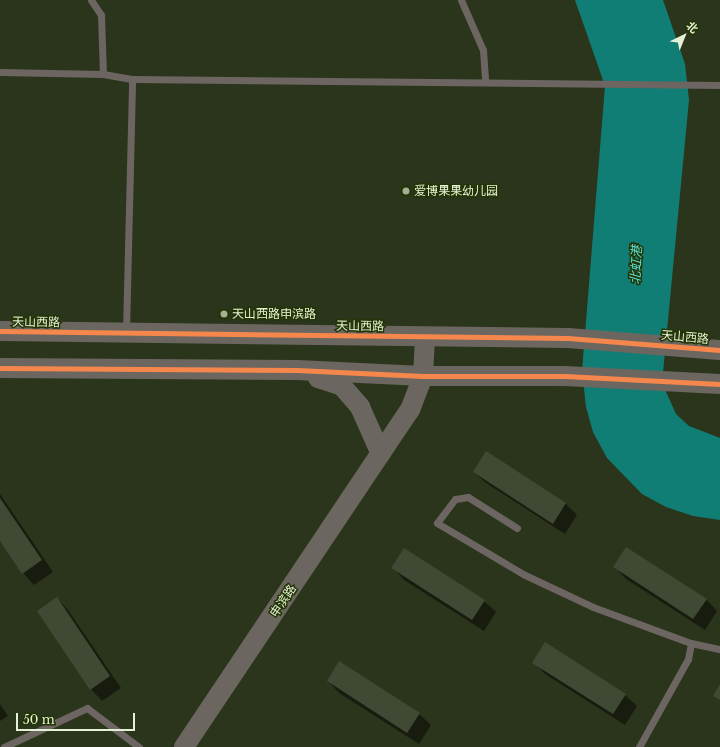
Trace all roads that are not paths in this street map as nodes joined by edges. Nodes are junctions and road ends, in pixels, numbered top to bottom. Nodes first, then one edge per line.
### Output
1 (91, 0) edge
2 (461, 0) edge
3 (0, 72) edge
4 (103, 74) junction
5 (132, 79) junction
6 (485, 82) junction
7 (720, 85) edge
8 (0, 331) edge
9 (126, 333) junction
10 (426, 336) junction
11 (720, 350) edge
12 (0, 368) edge
13 (297, 370) junction
14 (423, 376) junction
15 (720, 384) edge
16 (381, 454) junction
17 (517, 528) dead end
18 (691, 643) junction
19 (720, 649) edge
20 (4, 747) edge
21 (138, 747) edge
22 (184, 747) edge
23 (639, 747) edge

1 - 4 lane
2 - 6 lane
3 - 4 lane
4 - 5 lane
5 - 6 lane
5 - 9 lane
6 - 7 lane
8 - 9 main road, 天山西路
9 - 10 main road, 天山西路
10 - 11 main road, 天山西路
10 - 14 main road, 申滨路
12 - 13 main road
13 - 14 main road
13 - 16 main road
14 - 15 main road
14 - 16 main road, 申滨路
16 - 22 main road, 申滨路
17 - 18 lane
18 - 19 lane
18 - 23 lane
20 - 21 lane

